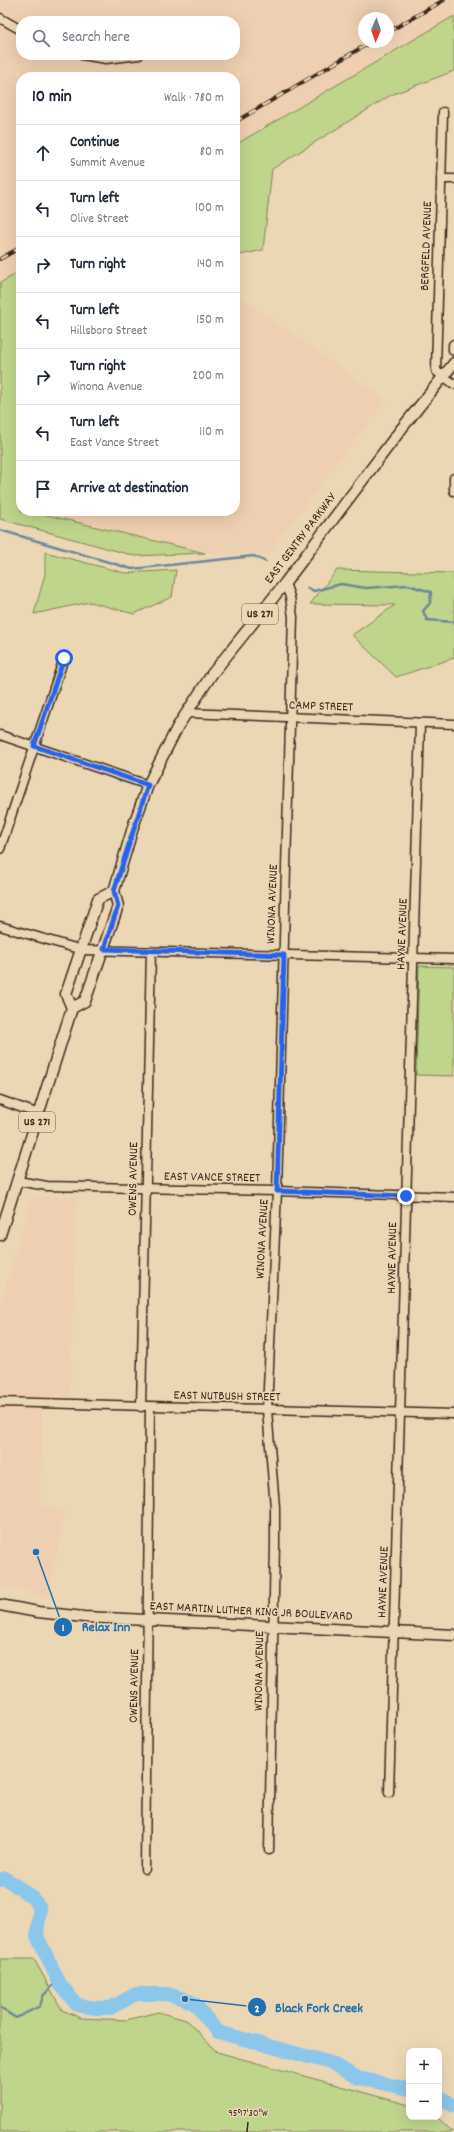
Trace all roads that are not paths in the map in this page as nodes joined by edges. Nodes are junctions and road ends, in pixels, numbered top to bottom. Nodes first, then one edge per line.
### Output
1 (0, 18) edge
2 (16, 27) edge
3 (443, 112) dead end
4 (441, 179) junction
5 (454, 179) edge
6 (454, 345) edge
7 (454, 350) edge
8 (454, 364) edge
9 (444, 376) junction
10 (454, 384) edge
11 (454, 478) edge
12 (454, 491) edge
13 (285, 583) junction
14 (64, 658) dead end
15 (187, 713) junction
16 (290, 718) junction
17 (420, 723) junction
18 (454, 724) edge
19 (0, 735) edge
20 (34, 746) junction
21 (148, 785) junction
22 (0, 849) edge
23 (114, 891) junction
24 (0, 926) edge
25 (104, 949) junction
26 (82, 950) junction
27 (151, 951) junction
28 (284, 955) junction
29 (414, 958) junction
30 (454, 959) edge
31 (72, 1008) junction
32 (0, 1100) edge
33 (39, 1114) junction
34 (18, 1181) junction
35 (146, 1188) junction
36 (277, 1191) junction
37 (406, 1196) junction
38 (454, 1197) edge
39 (0, 1235) edge
40 (0, 1402) edge
41 (141, 1407) junction
42 (150, 1407) junction
43 (267, 1410) junction
44 (401, 1412) junction
45 (454, 1414) edge
46 (0, 1606) edge
47 (148, 1620) junction
48 (273, 1625) junction
49 (394, 1632) junction
50 (454, 1635) edge
51 (389, 1793) dead end
52 (268, 1850) dead end
53 (145, 1869) dead end

1 - 2 street
3 - 4 street, BERGFELD AVENUE
4 - 5 street
4 - 9 street, BERGFELD AVENUE
6 - 7 main road
8 - 9 main road, EAST GENTRY PARKWAY / US 271
9 - 10 street
9 - 13 main road, EAST GENTRY PARKWAY / US 271
11 - 12 street
13 - 15 main road, EAST GENTRY PARKWAY / US 271
13 - 16 street, WINONA AVENUE
14 - 20 street
15 - 16 street, CAMP STREET
15 - 21 main road, EAST GENTRY PARKWAY / US 271
16 - 17 street, CAMP STREET
16 - 28 street, WINONA AVENUE
17 - 18 street, CAMP STREET
17 - 29 street, HAYNE AVENUE
19 - 20 street
20 - 21 street
20 - 22 street
21 - 23 main road, EAST GENTRY PARKWAY / US 271
23 - 25 main road, EAST GENTRY PARKWAY / US 271
23 - 26 main road
24 - 26 street
25 - 26 street
25 - 27 street
25 - 31 main road, EAST GENTRY PARKWAY / US 271
26 - 31 main road
27 - 28 street
27 - 35 street, OWENS AVENUE
28 - 29 street
28 - 36 street, WINONA AVENUE
29 - 30 street
29 - 37 street, HAYNE AVENUE
31 - 33 main road, US 271
32 - 33 street
33 - 34 main road, US 271
34 - 35 street, EAST VANCE STREET
34 - 39 main road, US 271
35 - 36 street, EAST VANCE STREET
35 - 41 street, OWENS AVENUE
36 - 37 street, EAST VANCE STREET
36 - 43 street, WINONA AVENUE
37 - 38 street, EAST VANCE STREET
37 - 44 street, HAYNE AVENUE
40 - 41 street, EAST NUTBUSH STREET
41 - 42 street, EAST NUTBUSH STREET
42 - 43 street, EAST NUTBUSH STREET
42 - 47 street, OWENS AVENUE
43 - 44 street, EAST NUTBUSH STREET
43 - 48 street, WINONA AVENUE
44 - 45 street, EAST NUTBUSH STREET
44 - 49 street, HAYNE AVENUE
46 - 47 main road, EAST MARTIN LUTHER KING JR BOULEVARD
47 - 48 main road, EAST MARTIN LUTHER KING JR BOULEVARD
47 - 53 street, OWENS AVENUE
48 - 49 main road, EAST MARTIN LUTHER KING JR BOULEVARD
48 - 52 street, WINONA AVENUE
49 - 50 main road, EAST MARTIN LUTHER KING JR BOULEVARD
49 - 51 street, HAYNE AVENUE

